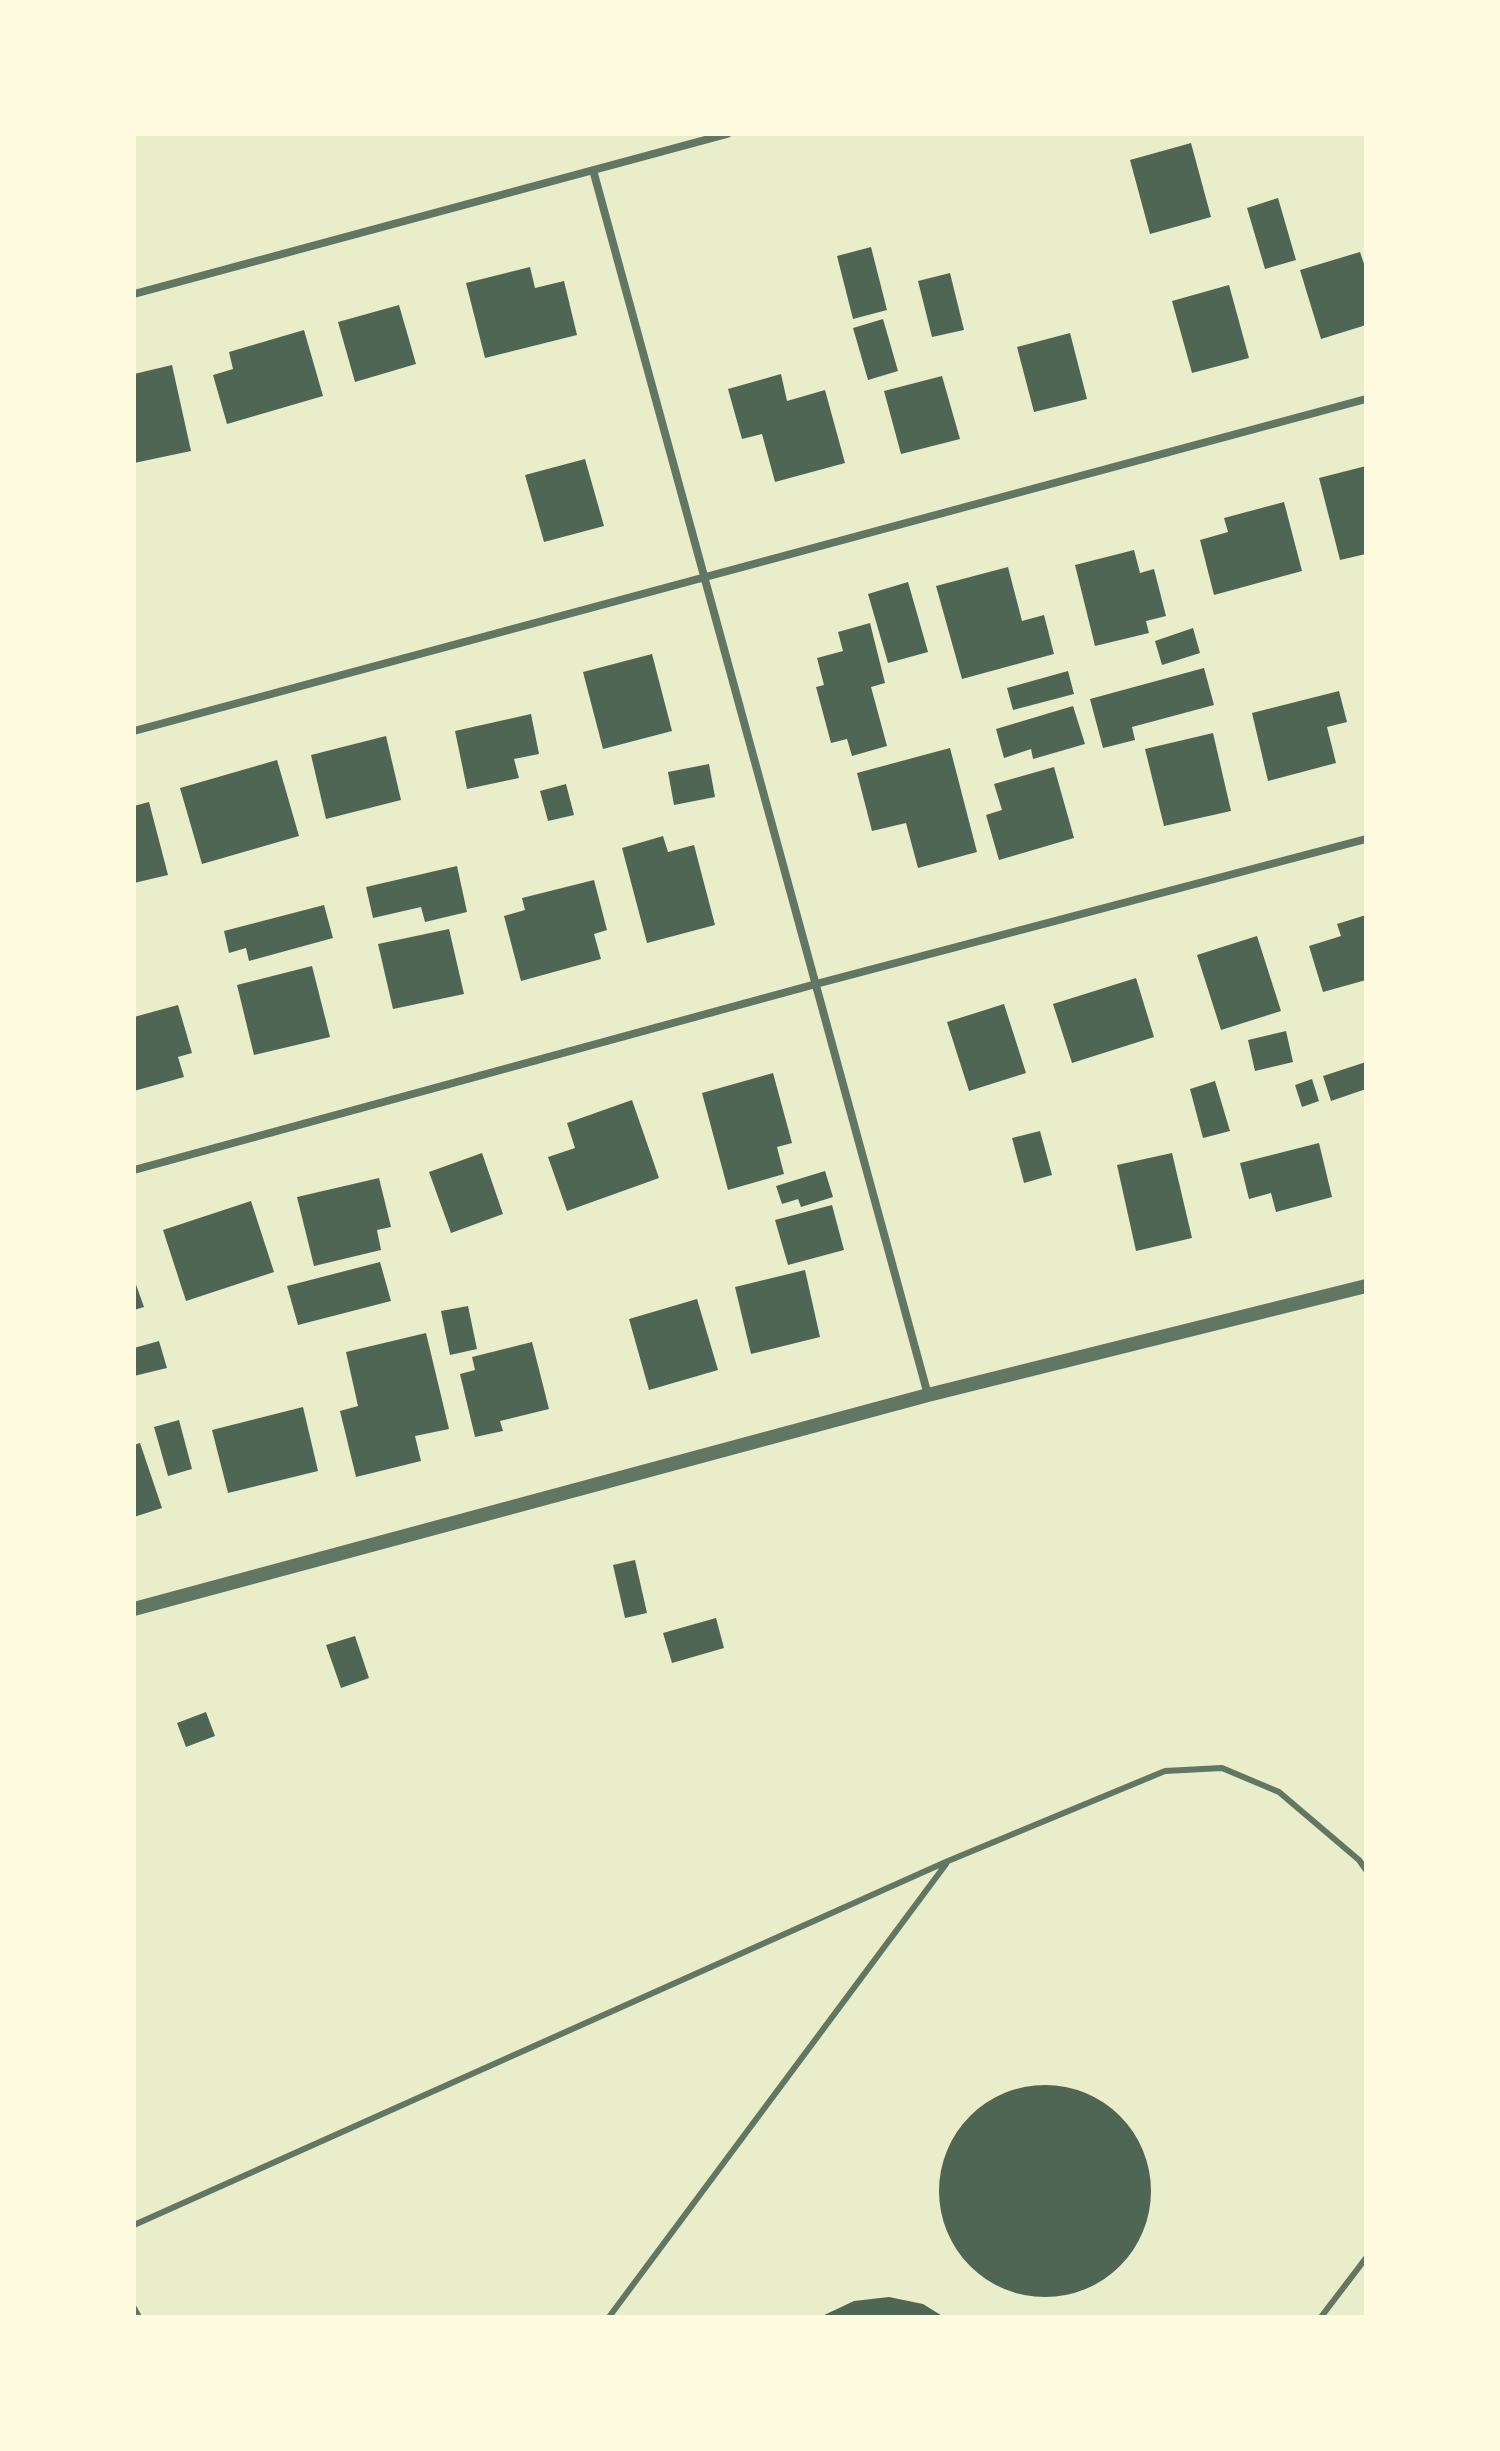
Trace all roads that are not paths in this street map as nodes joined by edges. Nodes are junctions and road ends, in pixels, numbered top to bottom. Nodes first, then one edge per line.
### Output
1 (727, 134) edge
2 (593, 170) junction
3 (134, 294) edge
4 (1366, 399) edge
5 (704, 575) junction
6 (134, 731) edge
7 (1366, 839) edge
8 (816, 984) junction
9 (134, 1170) edge
10 (1366, 1286) edge
11 (928, 1395) junction
12 (134, 1609) edge
13 (948, 1861) junction
14 (1366, 1870) edge
15 (134, 2225) edge
16 (1366, 2258) edge
17 (134, 2308) edge
18 (139, 2317) edge
19 (609, 2317) edge
20 (1321, 2317) edge

1 - 2 street
2 - 3 street
2 - 5 street
4 - 5 street
5 - 6 street
5 - 8 street
7 - 8 street
8 - 9 street
8 - 11 street
10 - 11 street
11 - 12 street
13 - 14 lane
13 - 15 lane
13 - 19 lane
16 - 20 lane
17 - 18 lane

